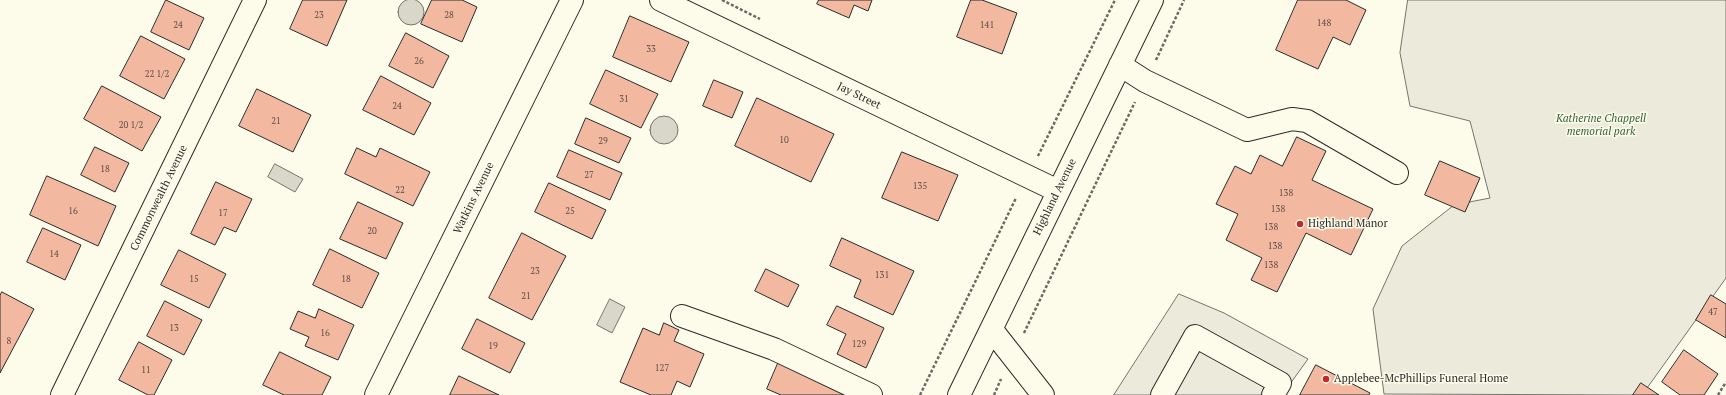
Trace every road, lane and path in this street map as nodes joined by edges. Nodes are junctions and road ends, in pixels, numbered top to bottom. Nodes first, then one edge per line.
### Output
1 (255, 0) edge
2 (572, 0) edge
3 (661, 0) edge
4 (722, 0) edge
5 (1114, 0) edge
6 (1152, 0) edge
7 (1184, 0) edge
8 (764, 21) dead end
9 (1120, 65) junction
10 (1146, 81) junction
11 (1031, 153) dead end
12 (1396, 173) dead end
13 (1058, 191) junction
14 (1016, 197) dead end
15 (682, 316) dead end
16 (992, 330) junction
17 (1013, 355) junction
18 (1726, 382) edge
19 (1165, 394) edge
20 (62, 395) edge
21 (376, 395) edge
22 (871, 395) edge
23 (920, 395) edge
24 (959, 395) edge
25 (994, 395) edge
26 (1043, 395) edge
27 (1273, 395) edge
28 (1718, 395) edge

1 - 20 street, Commonwealth Avenue
2 - 21 street, Watkins Avenue
3 - 13 street, Jay Street
4 - 8 path
5 - 11 path
6 - 9 street, Highland Avenue
7 - 10 path
9 - 10 street
9 - 13 street, Highland Avenue
10 - 12 street
10 - 17 path
13 - 16 street, Highland Avenue
14 - 23 path
15 - 22 street
16 - 17 street
16 - 24 street, Highland Avenue
17 - 25 path
17 - 26 street
18 - 28 path
19 - 27 street

